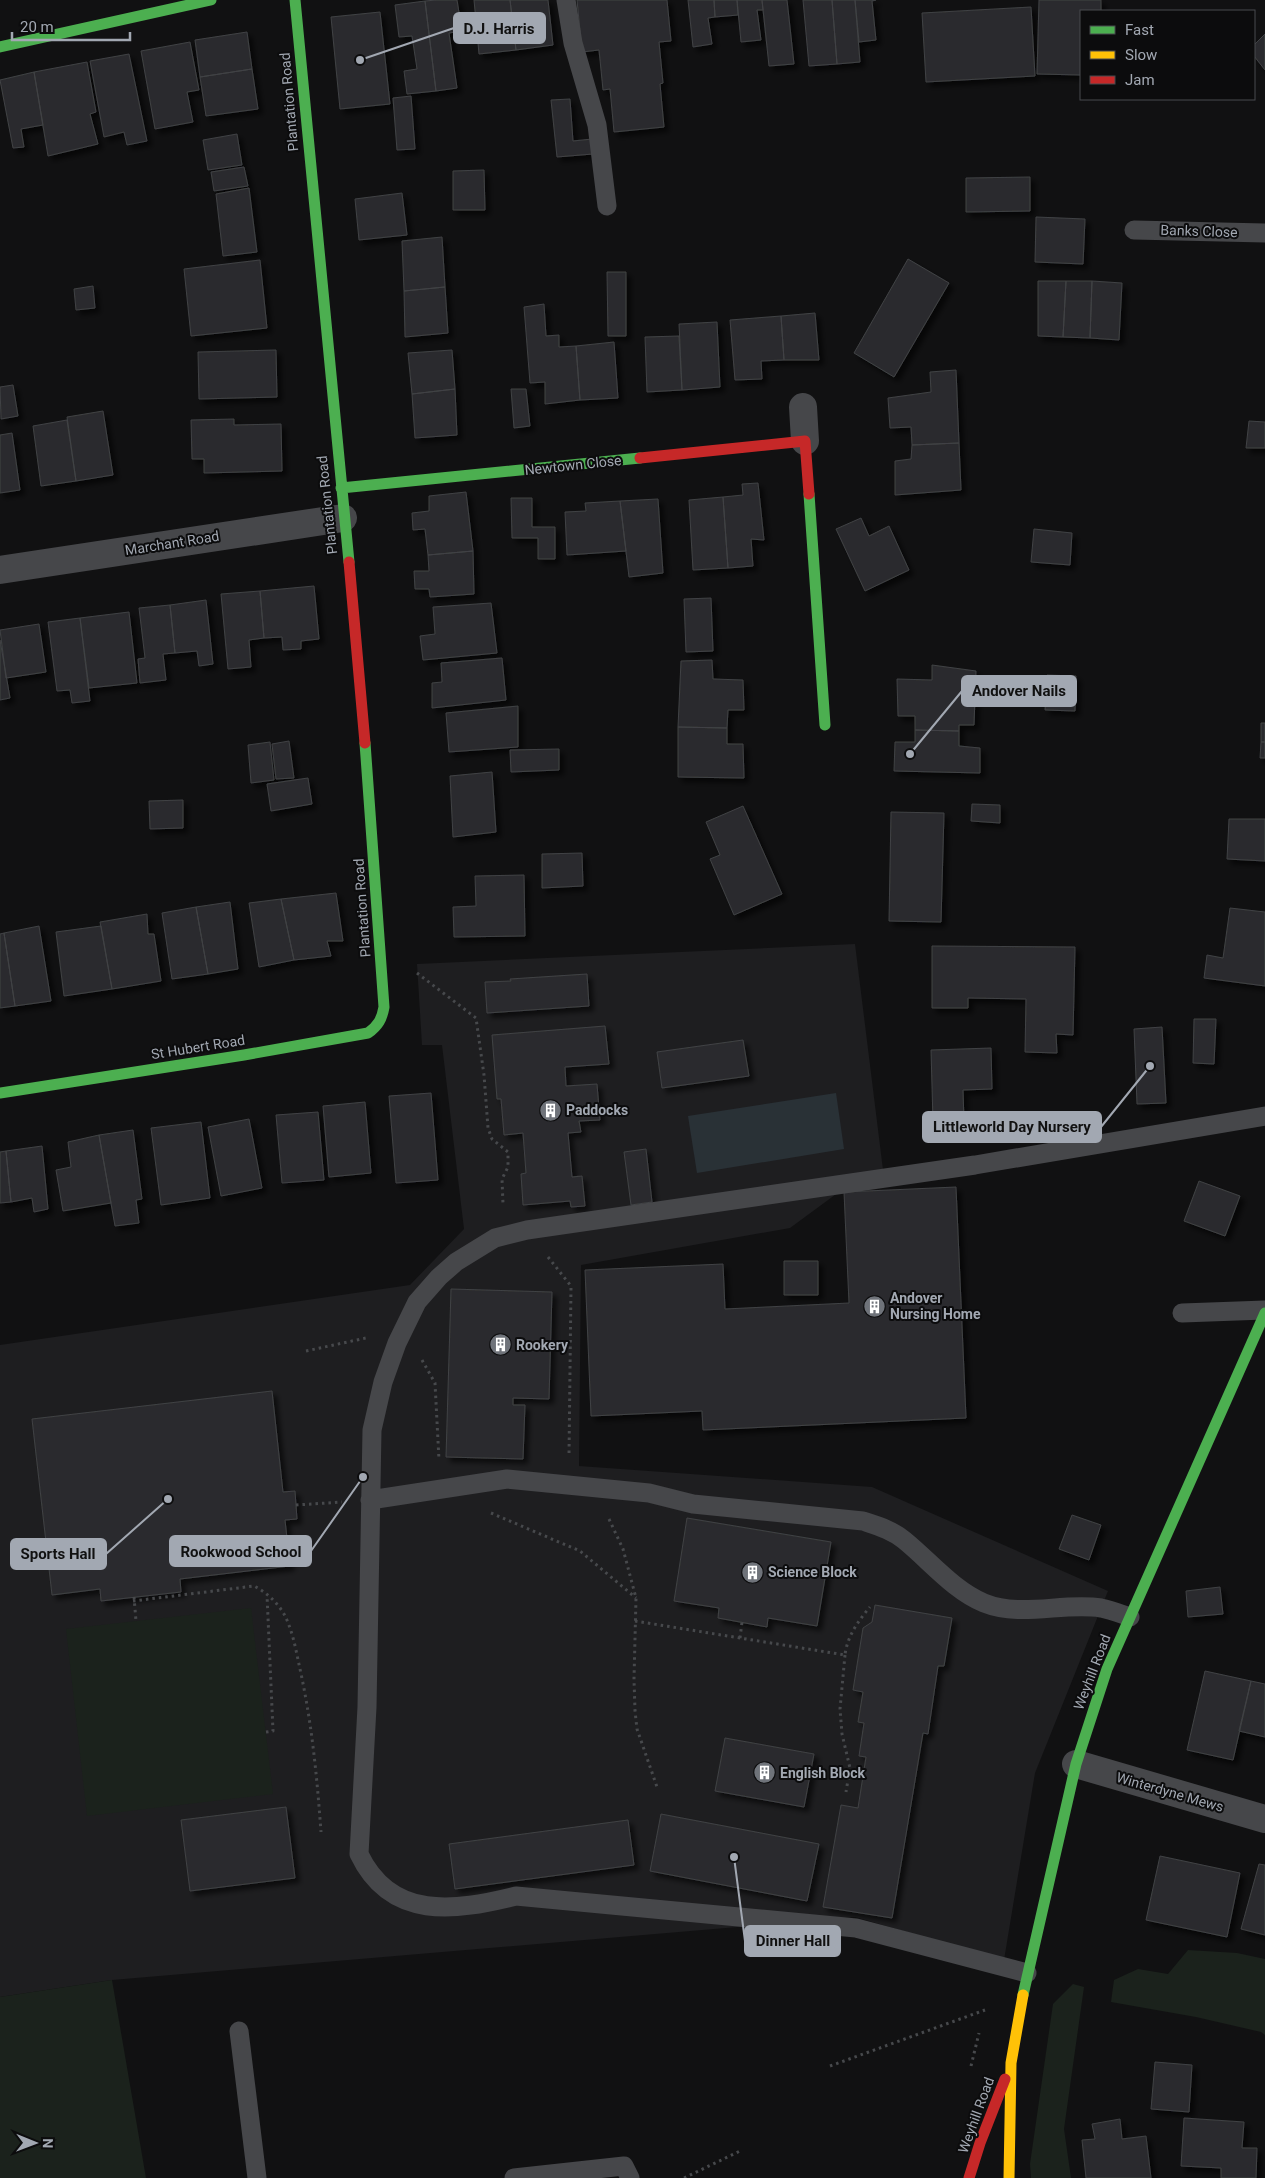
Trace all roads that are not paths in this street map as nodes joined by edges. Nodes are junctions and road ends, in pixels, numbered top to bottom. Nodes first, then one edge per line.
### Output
1 (211, 0) edge
2 (295, 0) edge
3 (566, 0) edge
4 (0, 47) edge
5 (607, 206) dead end
6 (1134, 230) dead end
7 (1265, 233) edge
8 (803, 407) dead end
9 (805, 442) junction
10 (341, 488) junction
11 (344, 518) junction
12 (0, 570) edge
13 (825, 725) dead end
14 (384, 1007) joint
15 (0, 1092) edge
16 (1265, 1116) edge
17 (1265, 1311) edge
18 (1182, 1313) dead end
19 (370, 1500) junction
20 (1130, 1617) junction
21 (1076, 1764) junction
22 (1265, 1819) edge
23 (1027, 1973) junction
24 (240, 2031) dead end
25 (1011, 2063) junction
26 (257, 2178) edge
27 (514, 2178) edge
28 (630, 2178) edge
29 (969, 2178) edge
30 (1009, 2178) edge

1 - 4 street
2 - 10 street, Plantation Road
3 - 5 lane
6 - 7 lane, Banks Close
8 - 9 street
9 - 10 street, Newtown Close
9 - 13 street
10 - 11 street, Plantation Road
11 - 12 street, Marchant Road
11 - 14 street, Plantation Road
14 - 15 street, St Hubert Road
16 - 19 lane
17 - 18 lane
17 - 20 street, Weyhill Road
19 - 20 lane
19 - 23 lane
20 - 21 street, Weyhill Road
21 - 22 street, Winterdyne Mews
21 - 23 street, Weyhill Road
23 - 25 street, Weyhill Road
24 - 26 lane
25 - 29 street, Weyhill Road
25 - 30 street, Weyhill Road
27 - 28 lane

